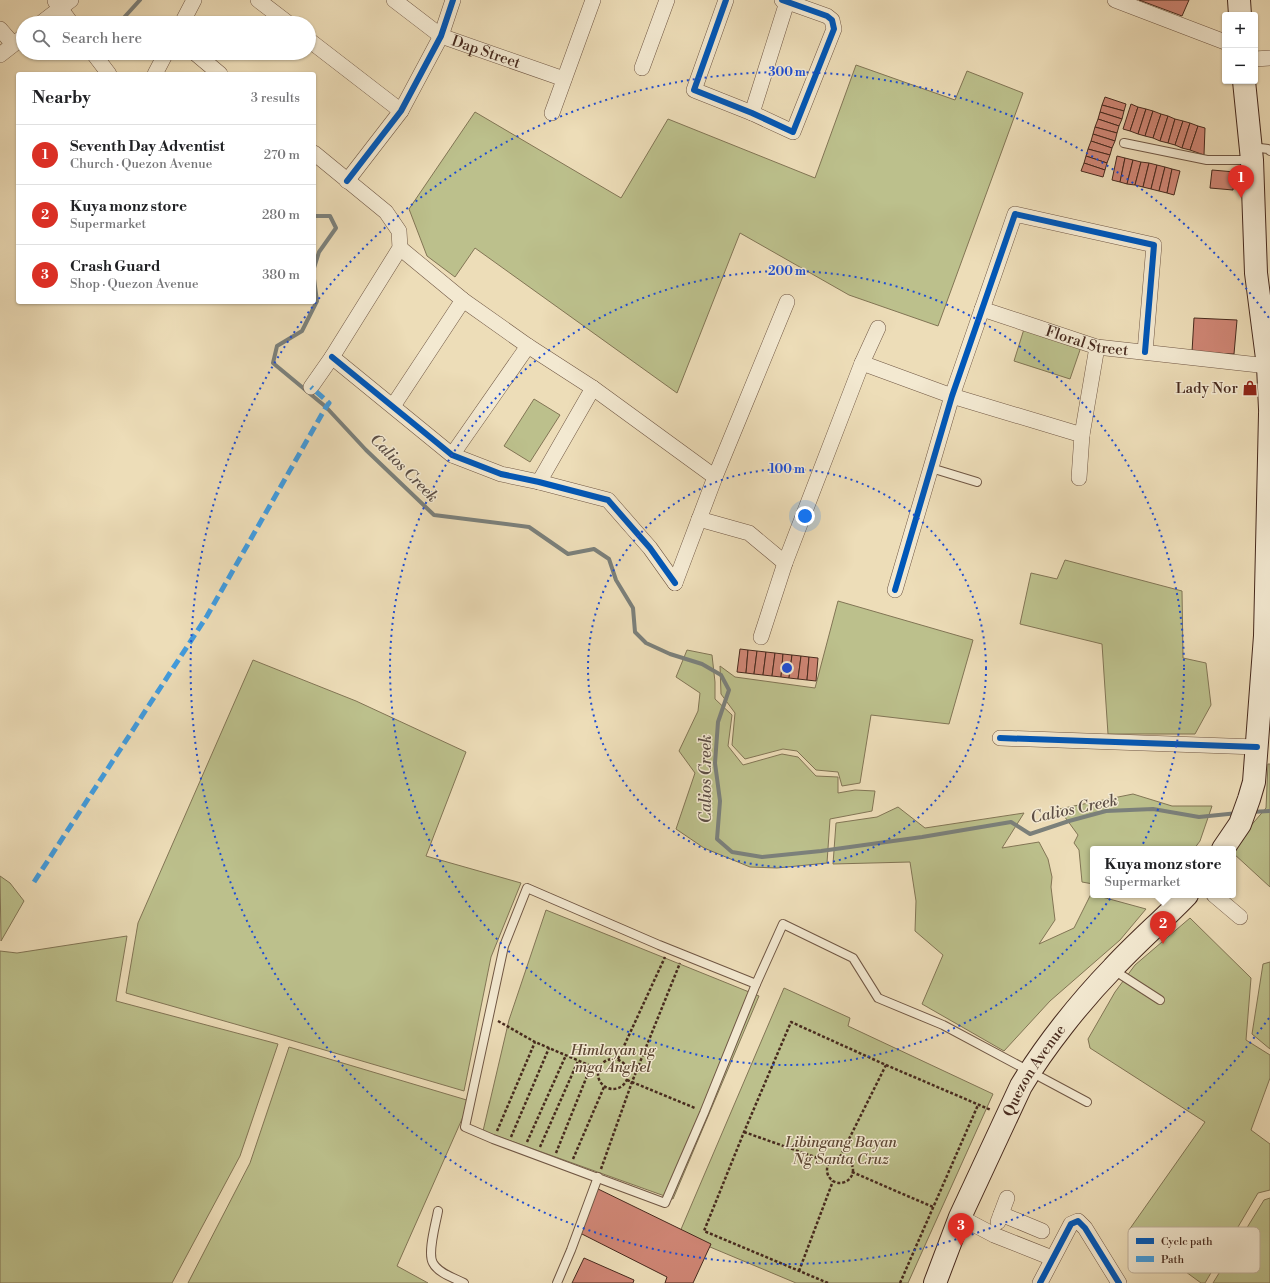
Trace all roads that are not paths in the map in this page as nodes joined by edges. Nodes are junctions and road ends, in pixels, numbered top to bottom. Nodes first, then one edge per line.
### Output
1 (194, 0) edge
2 (258, 0) edge
3 (394, 0) edge
4 (453, 0) edge
5 (593, 0) edge
6 (667, 0) edge
7 (726, 0) edge
8 (1115, 0) edge
9 (1240, 0) edge
10 (785, 1) edge
11 (62, 3) edge
12 (1240, 12) edge
13 (48, 16) edge
14 (68, 16) edge
15 (186, 16) edge
16 (279, 16) edge
17 (0, 29) edge
18 (441, 36) junction
19 (16, 40) edge
20 (1222, 41) edge
21 (16, 43) edge
22 (316, 45) edge
23 (0, 55) edge
24 (1258, 58) edge
25 (1270, 58) edge
26 (162, 60) edge
27 (204, 60) edge
28 (642, 68) dead end
29 (156, 72) edge
30 (218, 72) edge
31 (564, 79) junction
32 (1245, 84) edge
33 (400, 111) junction
34 (552, 113) dead end
35 (752, 113) junction
36 (1124, 143) dead end
37 (1258, 153) edge
38 (316, 155) edge
39 (347, 181) junction
40 (400, 248) junction
41 (463, 300) junction
42 (787, 302) dead end
43 (982, 309) junction
44 (878, 328) dead end
45 (528, 346) junction
46 (1097, 347) junction
47 (1145, 352) junction
48 (332, 358) junction
49 (862, 363) junction
50 (1268, 366) junction
51 (311, 388) dead end
52 (593, 388) junction
53 (952, 396) junction
54 (393, 406) junction
55 (1270, 409) edge
56 (1270, 414) edge
57 (1082, 435) junction
58 (452, 454) junction
59 (931, 468) junction
60 (715, 477) junction
61 (1079, 478) dead end
62 (539, 482) junction
63 (977, 482) dead end
64 (699, 520) junction
65 (785, 563) junction
66 (895, 590) dead end
67 (761, 637) dead end
68 (1266, 653) edge
69 (1000, 738) dead end
70 (1260, 747) junction
71 (1225, 846) edge
72 (1184, 898) edge
73 (1218, 898) edge
74 (1240, 917) dead end
75 (1112, 969) junction
76 (756, 984) junction
77 (1160, 1000) dead end
78 (1030, 1071) junction
79 (1088, 1102) dead end
80 (598, 1177) junction
81 (1007, 1198) dead end
82 (438, 1211) dead end
83 (1001, 1214) junction
84 (960, 1217) junction
85 (1042, 1231) dead end
86 (994, 1235) junction
87 (1052, 1258) junction
88 (464, 1283) edge
89 (557, 1283) edge
90 (935, 1283) edge
91 (1040, 1283) edge
92 (1119, 1283) edge

1 - 15 street
2 - 16 street
3 - 18 street, Dap Street
4 - 18 street
5 - 31 street
6 - 28 street
7 - 35 street
8 - 20 street
9 - 12 main road
10 - 35 street
10 - 35 street
11 - 13 street
11 - 14 street
17 - 19 street
18 - 31 street, Dap Street
18 - 33 street
21 - 23 street
22 - 33 street
24 - 25 street
26 - 29 street
27 - 30 street
31 - 34 street
32 - 37 main road
33 - 39 street
36 - 37 lane
37 - 50 main road
38 - 39 street
39 - 40 street
40 - 41 street
40 - 48 street
41 - 45 street
41 - 54 street
42 - 60 street
43 - 46 street, Floral Street
43 - 47 street
43 - 53 street
44 - 49 street
45 - 52 street
45 - 58 street
46 - 47 street, Floral Street
46 - 57 street
47 - 50 street, Floral Street
48 - 51 street
48 - 54 street
49 - 53 street
49 - 65 street
50 - 55 main road
52 - 60 street
52 - 62 street
53 - 57 street
53 - 59 street
54 - 58 street
56 - 68 main road
57 - 61 street
58 - 62 street
59 - 63 lane
59 - 66 street
60 - 64 street
62 - 64 street
64 - 65 street
65 - 67 street
68 - 70 main road
69 - 70 street
70 - 71 main road
72 - 75 main road, Quezon Avenue
73 - 74 street
75 - 77 lane
75 - 78 main road, Quezon Avenue
76 - 78 lane
76 - 80 lane
76 - 80 lane
78 - 79 lane
78 - 84 main road, Quezon Avenue
80 - 89 lane
81 - 83 street
82 - 88 lane
83 - 85 street
83 - 86 street
84 - 86 street
84 - 90 main road, Quezon Avenue
86 - 87 street
87 - 91 street
87 - 92 street

